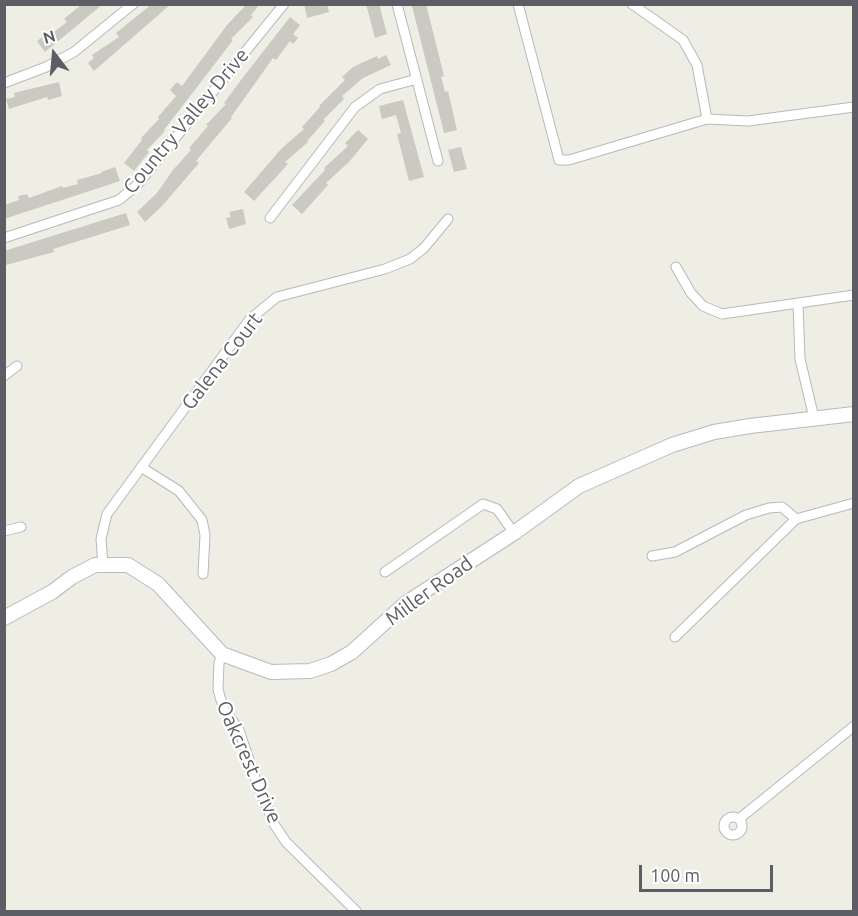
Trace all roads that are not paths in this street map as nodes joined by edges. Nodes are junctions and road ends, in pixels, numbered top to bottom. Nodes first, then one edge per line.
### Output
1 (133, 4) edge
2 (284, 4) edge
3 (397, 4) edge
4 (518, 4) edge
5 (632, 4) edge
6 (417, 79) junction
7 (4, 83) edge
8 (854, 106) edge
9 (707, 119) junction
10 (438, 161) dead end
11 (270, 218) dead end
12 (448, 219) dead end
13 (4, 238) edge
14 (676, 267) dead end
15 (854, 295) edge
16 (798, 303) junction
17 (17, 366) dead end
18 (4, 376) edge
19 (854, 414) edge
20 (814, 418) junction
21 (141, 467) junction
22 (854, 503) edge
23 (796, 519) junction
24 (21, 527) dead end
25 (4, 531) edge
26 (514, 533) junction
27 (652, 556) dead end
28 (103, 565) junction
29 (385, 572) dead end
30 (203, 574) dead end
31 (4, 618) edge
32 (675, 637) dead end
33 (222, 654) junction
34 (854, 726) edge
35 (739, 819) dead end
36 (357, 912) edge

1 - 7 street
2 - 13 street, Country Valley Drive
3 - 6 street
4 - 9 street
5 - 9 street
6 - 10 street
6 - 11 street
8 - 9 street
12 - 21 street, Galena Court
14 - 16 street
15 - 16 street
16 - 20 street
17 - 18 street
19 - 20 street, Miller Road
20 - 26 street, Miller Road
21 - 28 street, Galena Court
21 - 30 street
22 - 23 street
23 - 27 street
23 - 32 street
24 - 25 street
26 - 29 street
26 - 33 street, Miller Road
28 - 31 street, Miller Road
28 - 33 street, Miller Road
33 - 36 street, Oakcrest Drive
34 - 35 street

